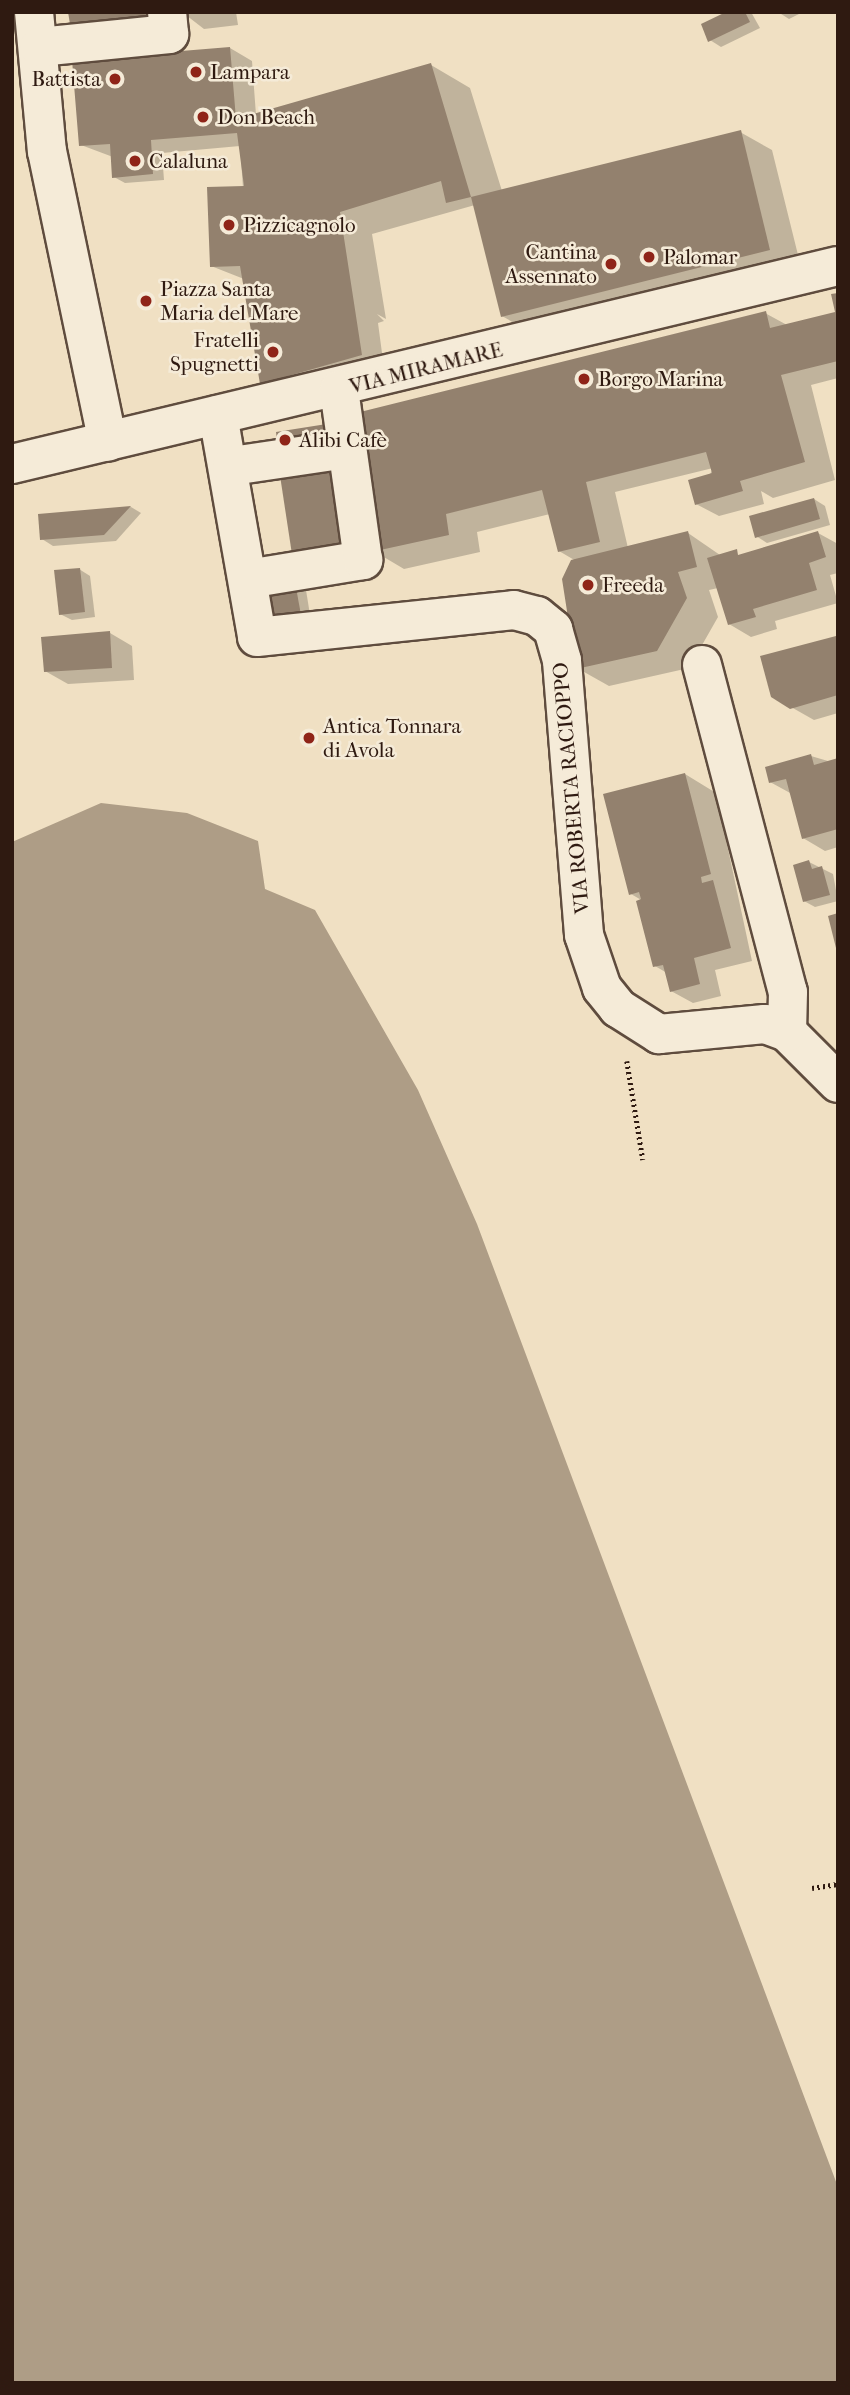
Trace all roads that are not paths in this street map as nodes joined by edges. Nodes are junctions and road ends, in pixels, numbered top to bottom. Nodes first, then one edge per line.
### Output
1 (168, 23) edge
2 (36, 30) edge
3 (838, 266) edge
4 (339, 390) junction
5 (218, 415) junction
6 (108, 442) junction
7 (347, 449) junction
8 (12, 464) edge
9 (232, 466) junction
10 (248, 579) junction
11 (702, 665) dead end
12 (787, 1032) junction
13 (838, 1083) edge

1 - 2 street
2 - 6 street
3 - 4 street, VIA MIRAMARE
4 - 5 street, VIA MIRAMARE
4 - 7 street
5 - 6 street, VIA MIRAMARE
5 - 9 street, VIA ROBERTA RACIOPPO
6 - 8 street, VIA MIRAMARE
7 - 9 street
7 - 10 street
9 - 10 street, VIA ROBERTA RACIOPPO
10 - 12 street, VIA ROBERTA RACIOPPO
11 - 12 street
12 - 13 street

